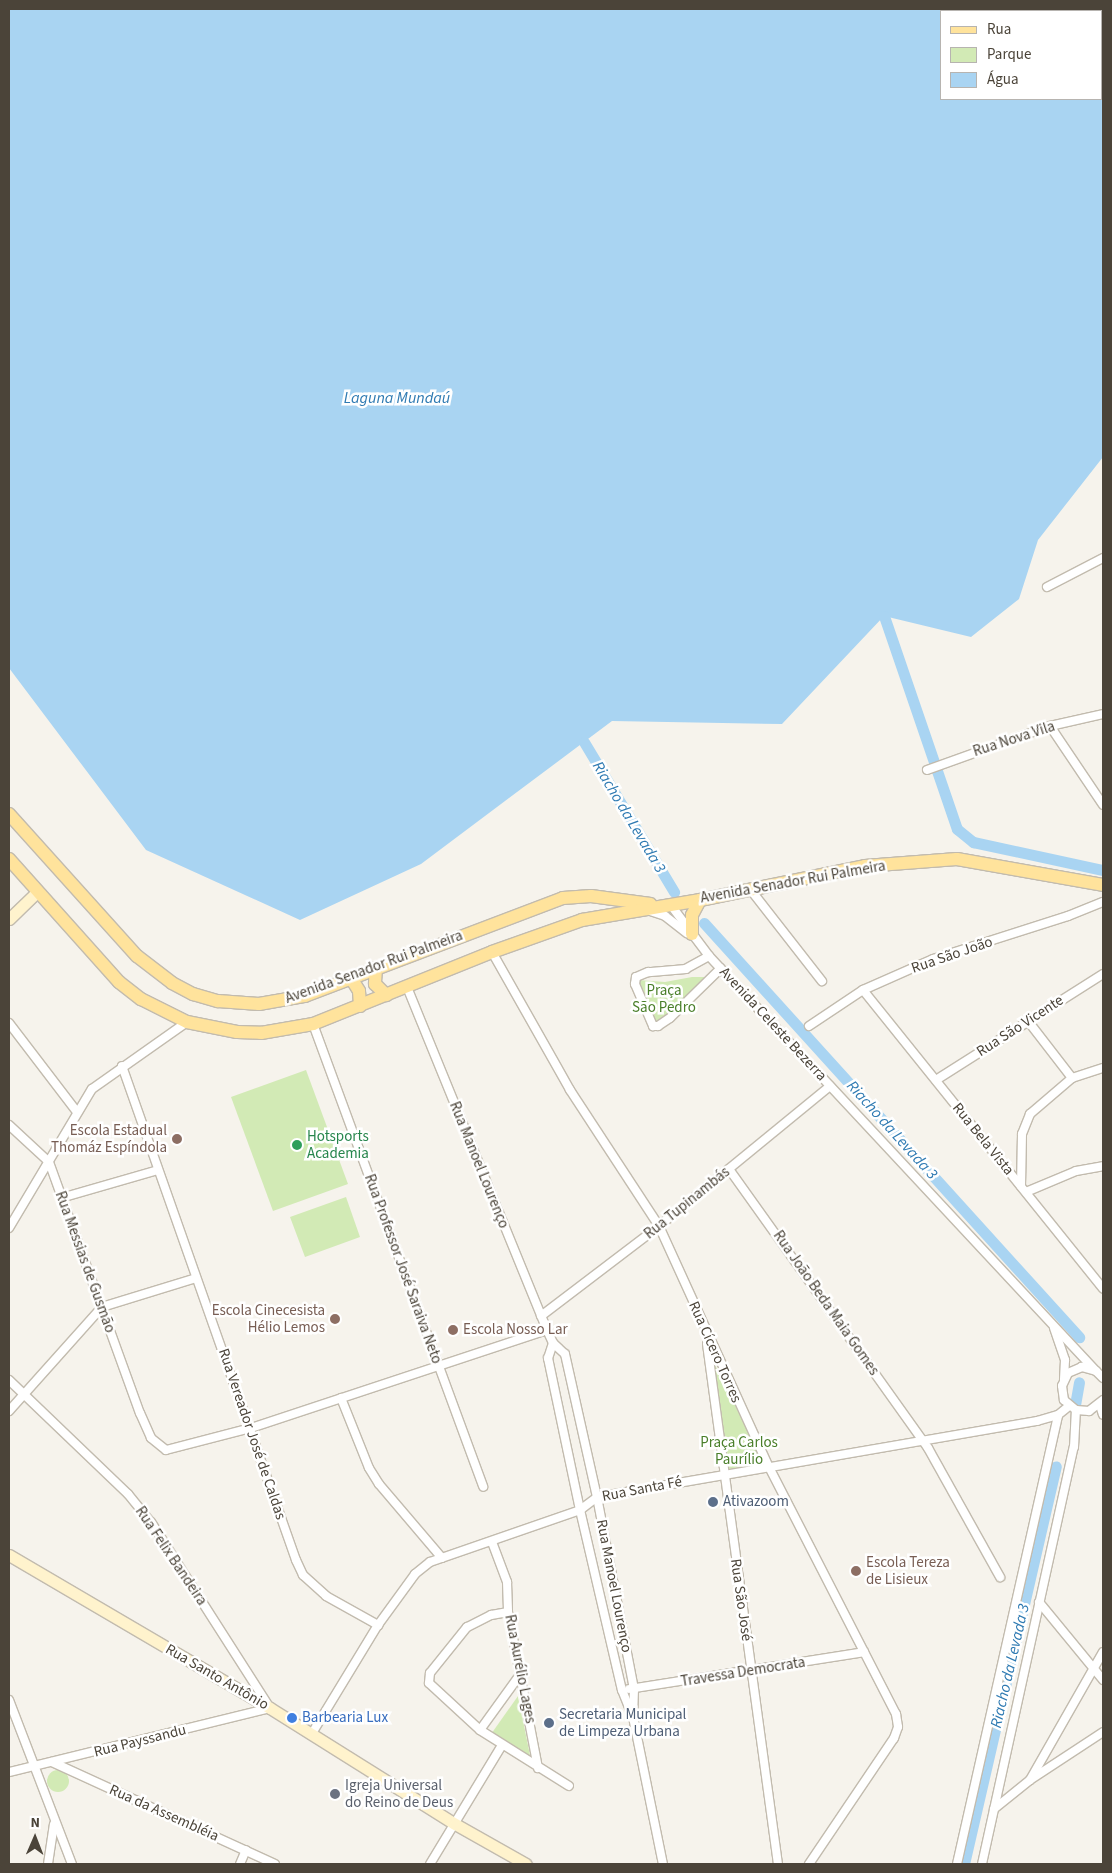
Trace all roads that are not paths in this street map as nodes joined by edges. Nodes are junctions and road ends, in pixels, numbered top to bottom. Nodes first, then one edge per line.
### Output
1 (1103, 558) edge
2 (1047, 587) dead end
3 (1103, 714) edge
4 (1050, 726) junction
5 (932, 768) dead end
6 (1103, 805) edge
7 (9, 814) edge
8 (9, 859) edge
9 (1103, 886) edge
10 (750, 889) junction
11 (37, 892) junction
12 (700, 900) junction
13 (1103, 902) edge
14 (665, 904) junction
15 (641, 909) junction
16 (9, 919) edge
17 (695, 938) junction
18 (492, 952) junction
19 (709, 956) junction
20 (376, 968) junction
21 (721, 968) junction
22 (1103, 974) edge
23 (351, 978) junction
24 (822, 981) dead end
25 (407, 987) junction
26 (863, 990) junction
27 (386, 995) junction
28 (360, 1006) junction
29 (1028, 1021) junction
30 (187, 1022) junction
31 (9, 1023) edge
32 (313, 1024) junction
33 (809, 1026) dead end
34 (122, 1066) junction
35 (1103, 1068) edge
36 (1072, 1078) junction
37 (936, 1080) junction
38 (830, 1086) junction
39 (77, 1112) junction
40 (9, 1125) edge
41 (49, 1162) junction
42 (1103, 1166) edge
43 (729, 1169) junction
44 (158, 1170) junction
45 (1024, 1189) junction
46 (61, 1198) junction
47 (659, 1226) junction
48 (9, 1228) edge
49 (196, 1278) junction
50 (1103, 1289) edge
51 (102, 1307) junction
52 (541, 1316) junction
53 (1054, 1326) junction
54 (547, 1330) junction
55 (706, 1336) junction
56 (553, 1342) junction
57 (438, 1366) junction
58 (1096, 1370) junction
59 (1103, 1378) edge
60 (9, 1380) edge
61 (1064, 1380) junction
62 (25, 1394) junction
63 (342, 1398) junction
64 (1101, 1403) edge
65 (1073, 1408) junction
66 (9, 1411) edge
67 (1058, 1415) junction
68 (1103, 1415) edge
69 (251, 1428) junction
70 (921, 1439) junction
71 (769, 1467) junction
72 (722, 1474) junction
73 (484, 1486) dead end
74 (597, 1497) junction
75 (580, 1510) junction
76 (492, 1542) junction
77 (9, 1555) edge
78 (442, 1558) junction
79 (1000, 1577) dead end
80 (1039, 1602) junction
81 (508, 1612) junction
82 (378, 1624) junction
83 (864, 1652) junction
84 (1103, 1652) edge
85 (1093, 1668) junction
86 (522, 1672) junction
87 (751, 1672) junction
88 (1103, 1680) edge
89 (253, 1681) junction
90 (634, 1689) junction
91 (622, 1690) junction
92 (242, 1692) junction
93 (9, 1700) edge
94 (270, 1708) junction
95 (633, 1718) junction
96 (480, 1730) junction
97 (1103, 1732) edge
98 (312, 1735) junction
99 (502, 1745) junction
100 (52, 1762) junction
101 (36, 1766) junction
102 (538, 1768) junction
103 (9, 1772) edge
104 (1030, 1780) junction
105 (569, 1786) dead end
106 (994, 1809) junction
107 (55, 1823) junction
108 (455, 1824) junction
109 (246, 1850) junction
110 (48, 1864) edge
111 (72, 1864) edge
112 (240, 1864) edge
113 (275, 1864) edge
114 (430, 1864) edge
115 (526, 1864) edge
116 (663, 1864) edge
117 (778, 1864) edge
118 (809, 1864) edge
119 (957, 1864) edge
120 (982, 1864) edge

1 - 2 street
3 - 4 street, Rua Nova Vila
4 - 5 street, Rua Nova Vila
4 - 6 street
7 - 23 main road, Avenida Senador Rui Palmeira
8 - 11 main road, Avenida Senador Rui Palmeira
9 - 10 main road, Avenida Senador Rui Palmeira
10 - 12 main road, Avenida Senador Rui Palmeira
10 - 24 street
11 - 16 street
11 - 30 main road, Avenida Senador Rui Palmeira
12 - 14 main road, Avenida Senador Rui Palmeira
12 - 17 main road
13 - 26 street, Rua São João
14 - 15 main road, Avenida Senador Rui Palmeira
14 - 17 street, Avenida Celeste Bezerra
14 - 20 main road, Avenida Senador Rui Palmeira
15 - 17 street, Avenida Celeste Bezerra
15 - 18 main road, Avenida Senador Rui Palmeira
17 - 19 street, Avenida Celeste Bezerra
18 - 25 main road, Avenida Senador Rui Palmeira
18 - 47 street, Rua Cícero Torres
19 - 21 street, Avenida Celeste Bezerra
19 - 21 street
20 - 23 main road, Avenida Senador Rui Palmeira
20 - 27 main road
21 - 38 street, Avenida Celeste Bezerra
22 - 29 street, Rua São Vicente
23 - 28 main road
25 - 27 main road, Avenida Senador Rui Palmeira
25 - 52 street, Rua Manoel Lourenço
26 - 33 street, Rua São João
26 - 37 street, Rua Bela Vista
27 - 28 main road, Avenida Senador Rui Palmeira
28 - 32 main road, Avenida Senador Rui Palmeira
29 - 36 street
29 - 37 street, Rua São Vicente
30 - 32 main road, Avenida Senador Rui Palmeira
30 - 34 street
31 - 39 street
32 - 57 street, Rua Professor José Saraiva Neto
34 - 39 street
34 - 44 street, Rua Vereador José de Caldas
35 - 36 street
36 - 45 street
37 - 45 street, Rua Bela Vista
38 - 43 street, Rua Tupinambás
38 - 53 street, Avenida Celeste Bezerra
39 - 41 street
40 - 41 street, Rua Messias de Gusmão
41 - 46 street, Rua Messias de Gusmão
41 - 48 street
42 - 45 street
43 - 47 street, Rua Tupinambás
43 - 70 street, Rua João Beda Maia Gomes
44 - 46 street
44 - 49 street, Rua Vereador José de Caldas
45 - 50 street, Rua Bela Vista
46 - 51 street, Rua Messias de Gusmão
47 - 52 street, Rua Tupinambás
47 - 55 street, Rua Cícero Torres
49 - 51 street
49 - 69 street, Rua Vereador José de Caldas
51 - 62 street
51 - 69 street, Rua Messias de Gusmão
52 - 54 street, Rua Manoel Lourenço
53 - 58 street, Avenida Celeste Bezerra
53 - 61 street, Avenida Celeste Bezerra
54 - 56 street, Rua Manoel Lourenço
54 - 57 street
55 - 71 street, Rua Cícero Torres
55 - 72 street, Rua São José
56 - 74 street, Rua Manoel Lourenço
56 - 75 street, Rua Manoel Lourenço
57 - 63 street
57 - 73 street, Rua Professor José Saraiva Neto
58 - 59 street, Avenida Celeste Bezerra
58 - 61 street
60 - 62 street, Rua Felix Bandeira
61 - 65 street, Avenida Celeste Bezerra
62 - 66 street
62 - 89 street, Rua Felix Bandeira
63 - 69 street
63 - 78 street
64 - 65 street
64 - 68 street
65 - 67 street, Rua Santa Fé
65 - 80 street, Avenida Celeste Bezerra
67 - 70 street, Rua Santa Fé
67 - 119 street
69 - 82 street, Rua Vereador José de Caldas
70 - 71 street, Rua Santa Fé
70 - 79 street, Rua João Beda Maia Gomes
71 - 72 street, Rua Santa Fé
71 - 83 street, Rua Cícero Torres
72 - 74 street, Rua Santa Fé
72 - 87 street, Rua São José
74 - 75 street, Rua Santa Fé
74 - 90 street, Rua Manoel Lourenço
75 - 76 street, Rua Santa Fé
75 - 91 street, Rua Manoel Lourenço
76 - 78 street, Rua Santa Fé
76 - 81 street, Rua Aurélio Lages
77 - 92 street, Rua Santo Antônio
78 - 82 street, Rua Santa Fé
80 - 85 street
80 - 106 street, Avenida Celeste Bezerra
81 - 86 street, Rua Aurélio Lages
81 - 96 street
82 - 98 street, Rua Santa Fé
83 - 87 street, Travessa Democrata
83 - 118 street, Rua Cícero Torres
84 - 85 street
85 - 88 street
85 - 104 street
86 - 96 street
86 - 102 street, Rua Aurélio Lages
87 - 90 street, Travessa Democrata
87 - 117 street, Rua São José
89 - 92 street
89 - 94 street, Rua Felix Bandeira
90 - 91 street, Travessa Democrata
90 - 95 street, Rua Manoel Lourenço
91 - 95 street, Rua Manoel Lourenço
92 - 94 street, Rua Santo Antônio
93 - 101 street
94 - 98 street, Rua Santo Antônio
94 - 100 street, Rua Payssandu
95 - 116 street, Rua Manoel Lourenço
96 - 99 street
97 - 104 street
98 - 108 street, Rua Santo Antônio
99 - 102 street
99 - 108 street
100 - 101 street, Rua Payssandu
100 - 109 street, Rua da Assembléia
101 - 103 street, Rua Payssandu
101 - 107 street
102 - 105 street
104 - 106 street
106 - 120 street, Avenida Celeste Bezerra
107 - 110 street
107 - 111 street
108 - 114 street
108 - 115 street, Rua Santo Antônio
109 - 112 street
109 - 113 street, Rua da Assembléia

